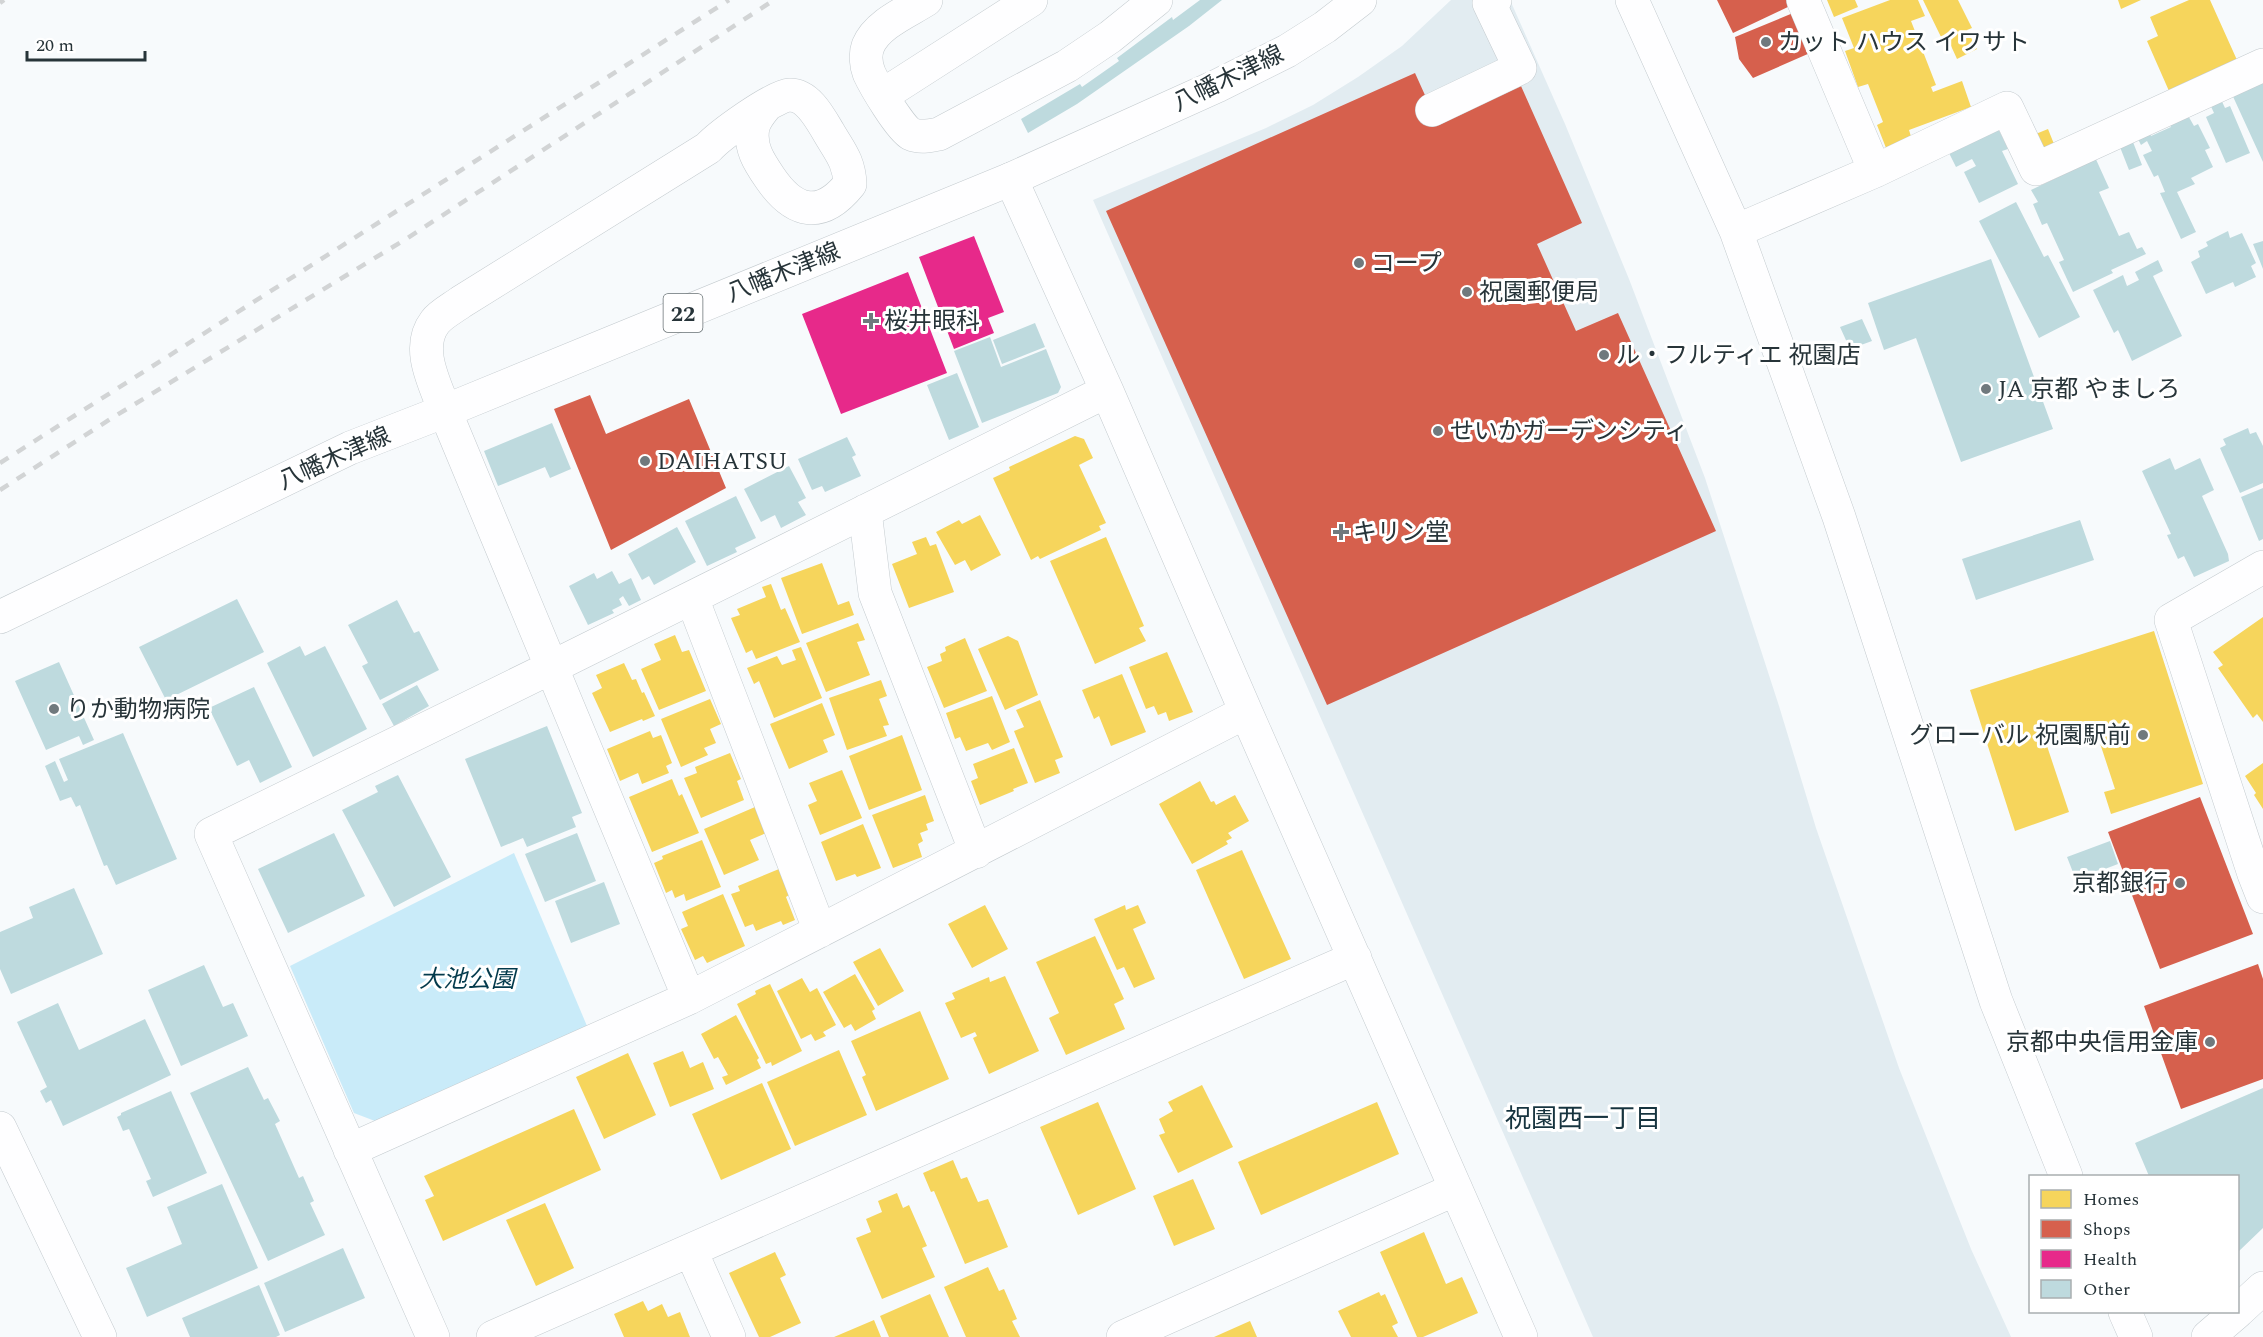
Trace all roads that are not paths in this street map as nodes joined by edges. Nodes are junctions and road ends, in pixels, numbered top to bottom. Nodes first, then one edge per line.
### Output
1 (926, 0) edge
2 (1031, 0) edge
3 (1156, 0) edge
4 (1360, 0) edge
5 (1495, 0) edge
6 (1632, 0) edge
7 (1803, 0) edge
8 (2263, 65) edge
9 (882, 95) junction
10 (765, 107) junction
11 (1432, 110) dead end
12 (708, 148) junction
13 (756, 159) junction
14 (1875, 171) junction
15 (1011, 179) junction
16 (1736, 231) junction
17 (1107, 391) junction
18 (445, 411) junction
19 (865, 511) junction
20 (2263, 567) edge
21 (692, 598) junction
22 (0, 617) edge
23 (552, 667) junction
24 (1246, 712) junction
25 (976, 852) junction
26 (2260, 879) edge
27 (820, 931) junction
28 (1354, 958) junction
29 (689, 998) junction
30 (0, 1128) edge
31 (350, 1150) junction
32 (2066, 1175) edge
33 (1456, 1189) junction
34 (691, 1251) junction
35 (2263, 1288) edge
36 (2239, 1309) edge
37 (2127, 1313) edge
38 (2235, 1313) edge
39 (100, 1337) edge
40 (433, 1337) edge
41 (493, 1337) edge
42 (729, 1337) edge
43 (1123, 1337) edge
44 (1521, 1337) edge
45 (2136, 1337) edge
46 (2208, 1337) edge

1 - 9 street
2 - 9 street
3 - 9 street
4 - 15 street, 八幡木津線 / 22
5 - 11 street
6 - 16 street
7 - 14 street
8 - 14 street
10 - 12 street
10 - 13 street
10 - 13 street
12 - 13 street
12 - 18 street
14 - 16 street
15 - 17 street
15 - 18 street, 八幡木津線 / 22
16 - 32 street
17 - 19 street
17 - 24 street
18 - 22 street, 八幡木津線 / 22
18 - 23 street
19 - 21 street
19 - 25 street
20 - 26 street
21 - 23 street
21 - 27 street
23 - 29 street
23 - 31 street
24 - 25 street
24 - 28 street
25 - 27 street
27 - 29 street
28 - 33 street
28 - 34 street
29 - 31 street
30 - 39 street
31 - 40 street
33 - 43 street
33 - 44 street
34 - 41 street
34 - 42 street
35 - 36 street
37 - 45 street
38 - 46 street

